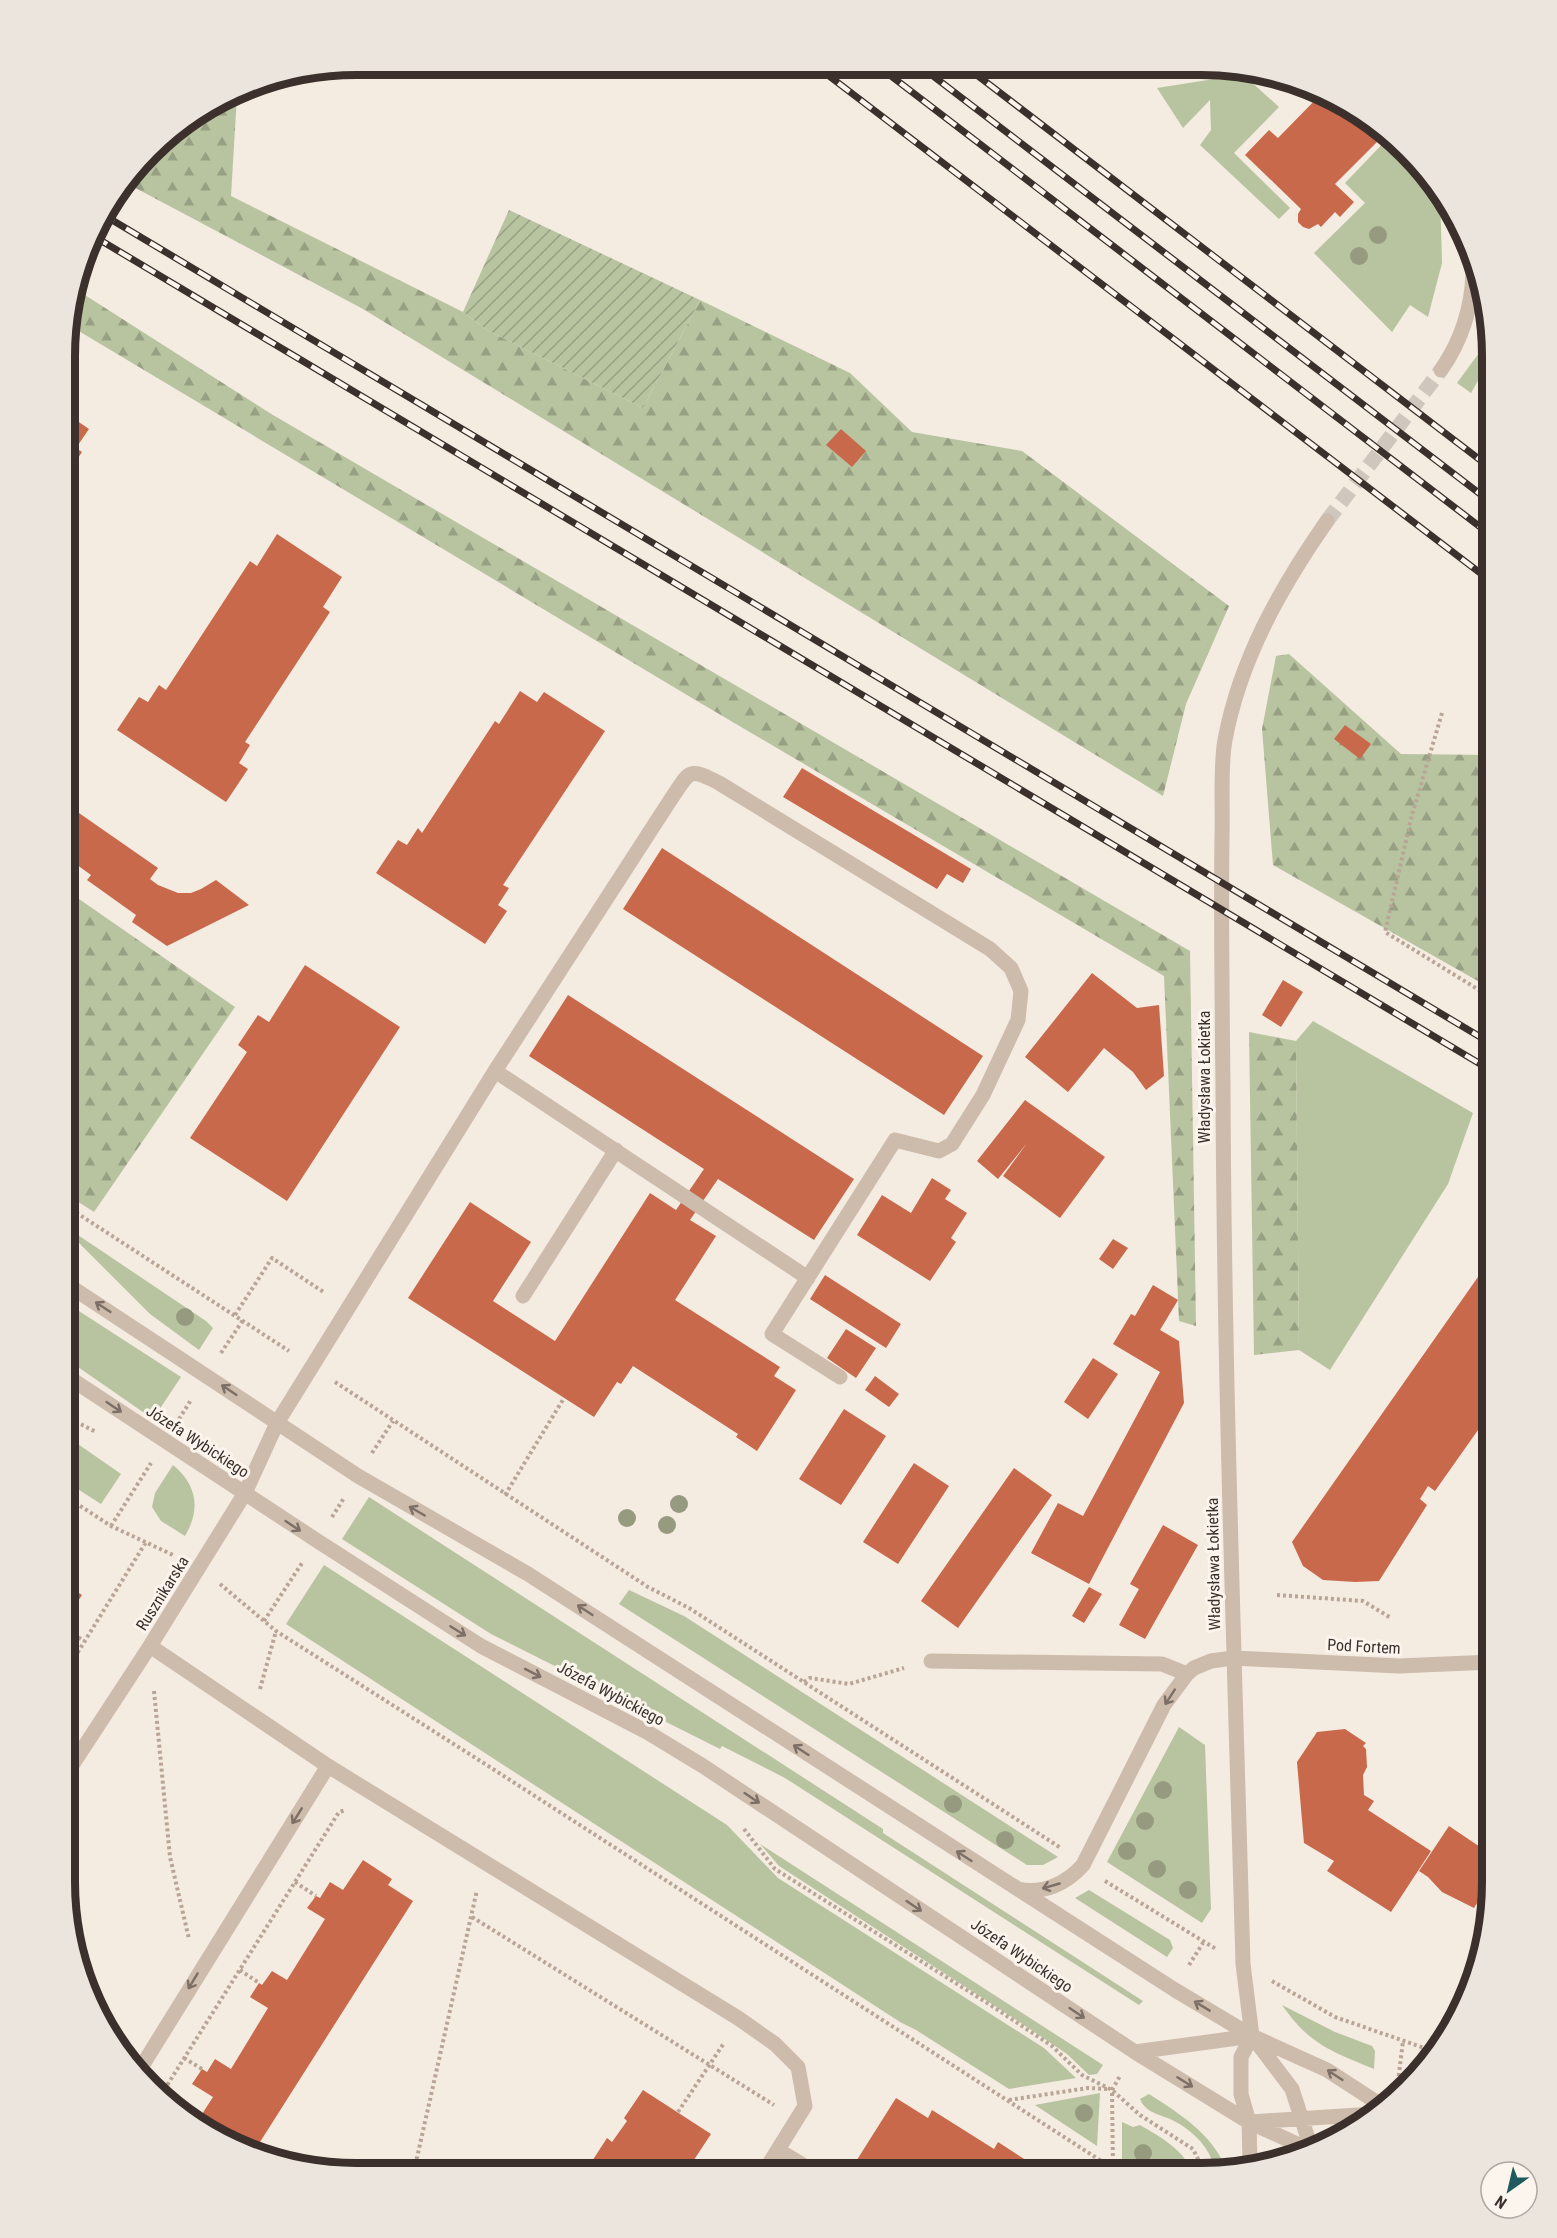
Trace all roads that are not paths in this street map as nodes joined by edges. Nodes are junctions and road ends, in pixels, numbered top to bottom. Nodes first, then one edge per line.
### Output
1 (1472, 283) edge
2 (1441, 370) tunnel mouth
3 (1328, 521) tunnel mouth
4 (495, 1071) junction
5 (616, 1150) junction
6 (808, 1278) junction
7 (75, 1289) edge
8 (523, 1296) dead end
9 (840, 1377) dead end
10 (75, 1382) edge
11 (278, 1423) junction
12 (245, 1493) junction
13 (150, 1646) junction
14 (1233, 1658) junction
15 (931, 1661) road end
16 (1482, 1662) edge
17 (1187, 1674) junction
18 (75, 1761) edge
19 (328, 1766) junction
20 (1013, 1887) junction
21 (1252, 2036) junction
22 (1135, 2052) junction
23 (143, 2064) edge
24 (1376, 2102) edge
25 (1359, 2115) edge
26 (1302, 2118) junction
27 (1249, 2122) junction
28 (1308, 2142) edge
29 (1301, 2144) edge
30 (778, 2150) junction
31 (1250, 2159) edge
32 (770, 2163) edge
33 (799, 2163) edge

1 - 2 street
3 - 14 street, Władysława Łokietka
4 - 5 street
4 - 6 street
4 - 11 street
5 - 6 street
5 - 8 street
6 - 9 street
11 -> 7 street
10 -> 12 street, Józefa Wybickiego
11 - 12 street, Rusznikarska
20 -> 11 street
12 - 13 street, Rusznikarska
12 -> 22 street, Józefa Wybickiego
13 - 18 street, Rusznikarska
13 - 19 street
14 - 16 street, Pod Fortem
14 - 17 street
14 - 21 street, Władysława Łokietka
15 - 17 street
17 -> 20 street
19 -> 23 street
19 - 30 street
21 -> 20 street
21 - 22 street
24 -> 21 street
21 - 26 street, Władysława Łokietka
21 - 27 street
22 -> 27 street, Józefa Wybickiego
25 - 26 street
26 - 27 street
26 - 28 street, Władysława Łokietka
27 - 29 street, Józefa Wybickiego
27 - 31 street
30 - 32 street
30 - 33 street

